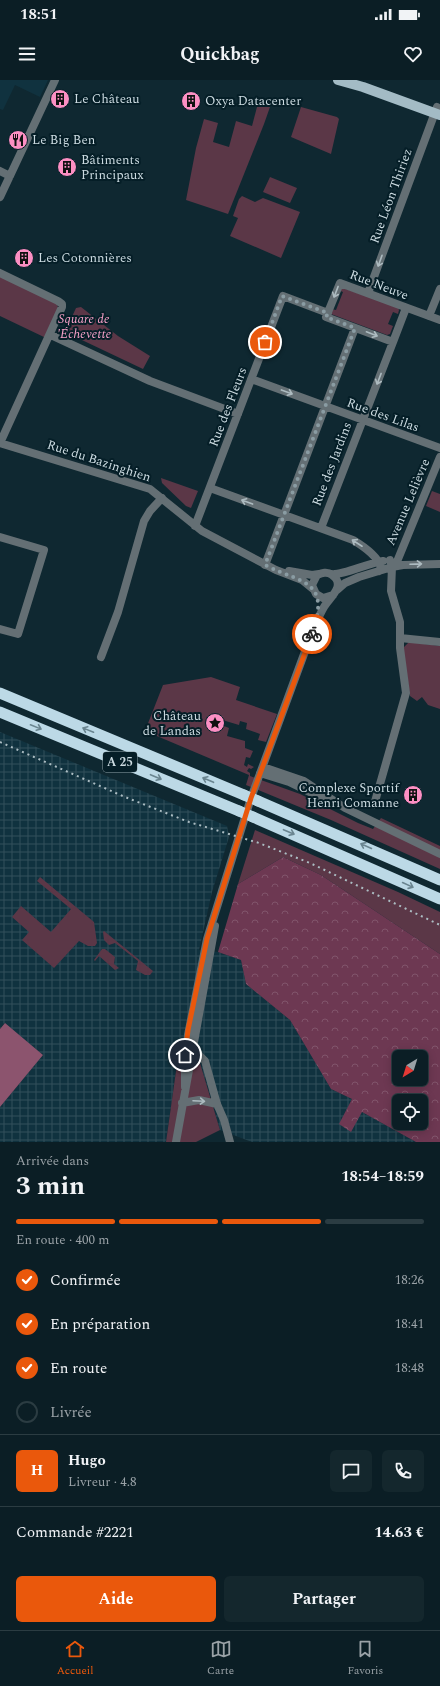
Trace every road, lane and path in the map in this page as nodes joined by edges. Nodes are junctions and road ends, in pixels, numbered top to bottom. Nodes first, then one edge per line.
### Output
1 (55, 80) edge
2 (338, 80) edge
3 (355, 80) edge
4 (438, 111) edge
5 (0, 171) edge
6 (10, 176) junction
7 (0, 197) edge
8 (0, 273) edge
9 (440, 289) edge
10 (368, 293) junction
11 (406, 308) junction
12 (328, 313) junction
13 (430, 316) junction
14 (440, 320) edge
15 (355, 328) junction
16 (51, 335) junction
17 (393, 342) junction
18 (251, 379) junction
19 (325, 406) junction
20 (238, 414) junction
21 (362, 420) junction
22 (0, 443) edge
23 (440, 448) edge
24 (440, 457) edge
25 (210, 488) junction
26 (162, 498) junction
27 (284, 515) junction
28 (195, 526) junction
29 (321, 528) junction
30 (0, 537) edge
31 (379, 562) junction
32 (391, 564) junction
33 (440, 564) edge
34 (265, 565) junction
35 (379, 571) junction
36 (319, 574) junction
37 (331, 574) junction
38 (314, 591) junction
39 (335, 592) junction
40 (314, 627) junction
41 (0, 629) edge
42 (400, 638) junction
43 (440, 642) edge
44 (101, 658) dead end
45 (0, 693) edge
46 (0, 712) edge
47 (262, 770) junction
48 (374, 805) dead end
49 (440, 854) edge
50 (440, 880) edge
51 (440, 900) edge
52 (189, 1052) junction
53 (182, 1103) junction
54 (217, 1104) junction
55 (176, 1142) edge
56 (230, 1142) edge

1 - 6 street
2 - 4 main road
3 - 4 main road
4 -> 10 street, Rue Léon Thiriez
5 - 6 street
6 - 7 street
8 - 16 street
9 - 13 street
10 - 11 street, Rue Neuve
10 -> 12 street, Rue Neuve
11 - 13 street, Rue Neuve
11 - 17 street, Rue des Jardins
12 - 15 street, Rue des Fleurs
12 - 18 street, Rue des Fleurs
13 - 14 street, Rue Neuve
15 -> 17 street
15 - 19 street
16 - 20 street
16 - 22 street
17 -> 21 street, Rue des Jardins
18 -> 19 street, Rue des Lilas
18 - 20 street, Rue des Fleurs
19 - 21 street, Rue des Lilas
19 - 27 street
20 - 25 street, Rue des Fleurs
21 - 23 street, Rue des Lilas
21 - 29 street, Rue des Jardins
22 - 26 street, Rue du Bazinghien
24 - 32 street, Avenue Lelièvre
27 -> 25 street
25 - 28 street, Rue des Fleurs
26 - 28 street, Rue du Bazinghien
26 - 44 street
27 - 29 street
27 - 34 street
28 - 34 street, Rue du Bazinghien
31 -> 29 street
30 - 41 street
31 - 32 street
31 - 35 street
31 - 37 street
32 -> 33 street
32 - 35 street
32 - 42 street
34 - 36 street, Rue du Bazinghien
34 - 38 street, Rue du Bazinghien
35 - 39 street
36 - 37 street
36 - 38 street
37 - 39 street
38 - 39 street
38 - 40 street
39 - 40 street
40 - 47 street
42 - 43 street
42 - 48 street
50 -> 45 highway, A 25, bridge
46 -> 51 highway, A 25, bridge
47 - 49 street
47 - 52 street
52 - 53 street
52 - 54 street
53 -> 54 street
53 - 55 street
54 - 56 street

